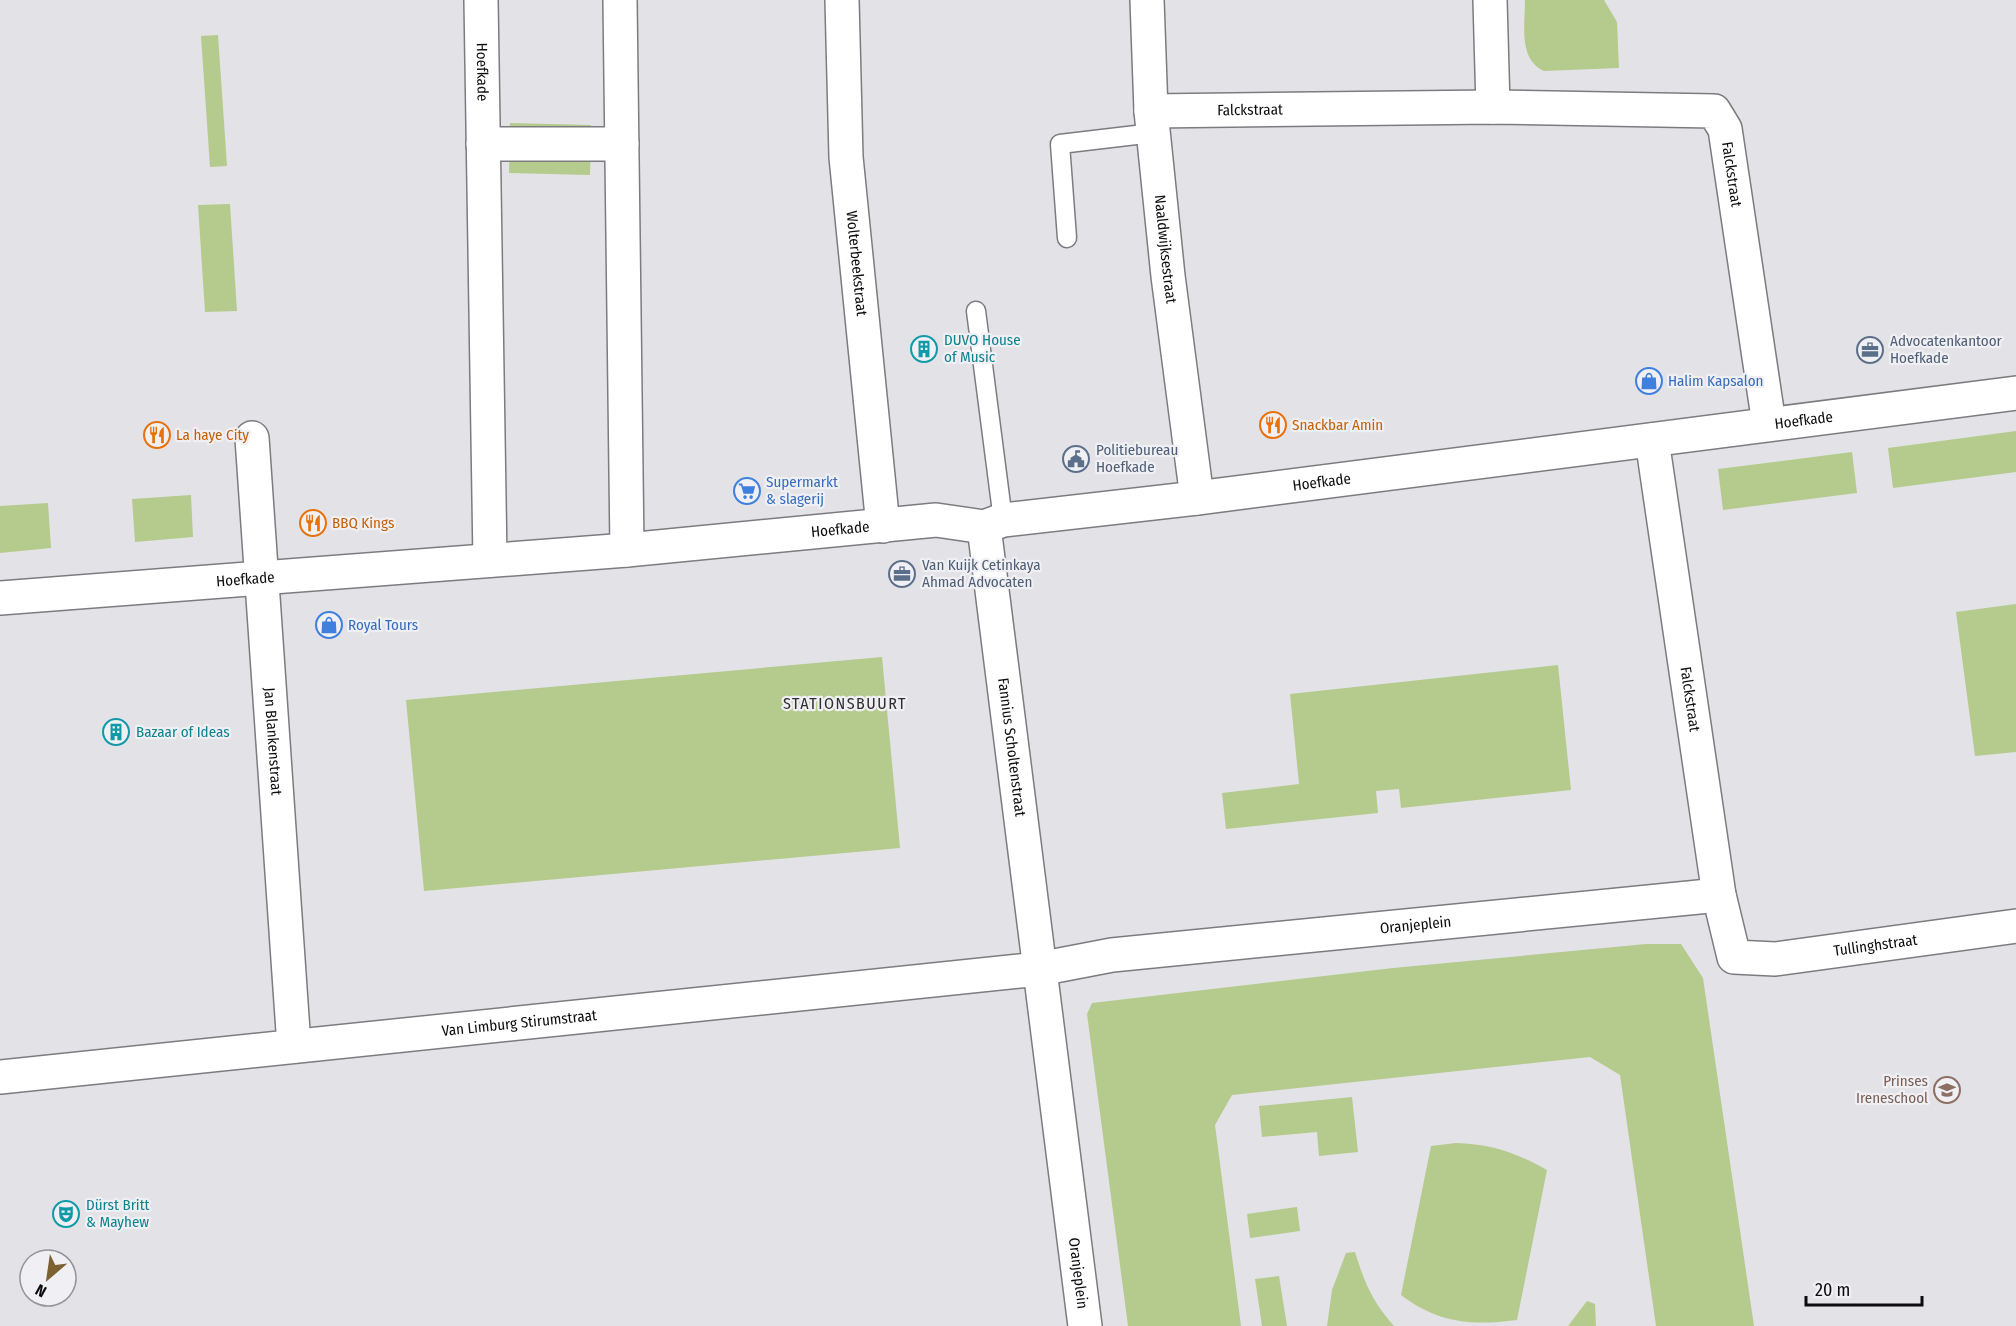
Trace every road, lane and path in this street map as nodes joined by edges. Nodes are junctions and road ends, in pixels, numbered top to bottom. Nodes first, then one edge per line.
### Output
1 (481, 0) edge
2 (620, 0) edge
3 (842, 0) edge
4 (1148, 0) edge
5 (1490, 0) edge
6 (1493, 107) junction
7 (1152, 122) junction
8 (483, 144) junction
9 (622, 144) junction
10 (1067, 238) dead end
11 (976, 311) dead end
12 (2016, 393) edge
13 (1769, 424) junction
14 (252, 438) dead end
15 (1652, 440) junction
16 (1197, 498) junction
17 (993, 523) junction
18 (883, 526) junction
19 (627, 550) junction
20 (490, 560) junction
21 (261, 579) junction
22 (0, 598) edge
23 (1719, 894) junction
24 (2016, 926) edge
25 (1734, 957) joint
26 (1039, 969) junction
27 (294, 1046) junction
28 (0, 1077) edge
29 (1085, 1326) edge

1 - 8 street, Hoefkade
2 - 9 street
3 - 18 street, Wolterbeekstraat
4 - 7 street, Naaldwijksestraat
5 - 6 street
6 - 7 street, Falckstraat
6 - 13 street, Falckstraat
7 - 10 lane
7 - 16 street, Naaldwijksestraat
8 - 9 street
8 - 20 street, Hoefkade
9 - 19 street
11 - 17 lane
12 - 13 street, Hoefkade
13 - 15 street, Hoefkade
14 - 21 street, Jan Blankenstraat
15 - 16 street, Hoefkade
15 - 23 street, Falckstraat
16 - 17 street, Hoefkade
17 - 18 street, Hoefkade
17 - 26 street, Fannius Scholtenstraat
18 - 19 street, Hoefkade
19 - 20 street, Hoefkade
20 - 21 street, Hoefkade
21 - 22 street, Hoefkade
21 - 27 street, Jan Blankenstraat
23 - 25 street, Falckstraat
23 - 26 street, Oranjeplein
24 - 25 street, Tullinghstraat
26 - 27 street, Van Limburg Stirumstraat
26 - 29 street, Oranjeplein
27 - 28 street, Van Limburg Stirumstraat

